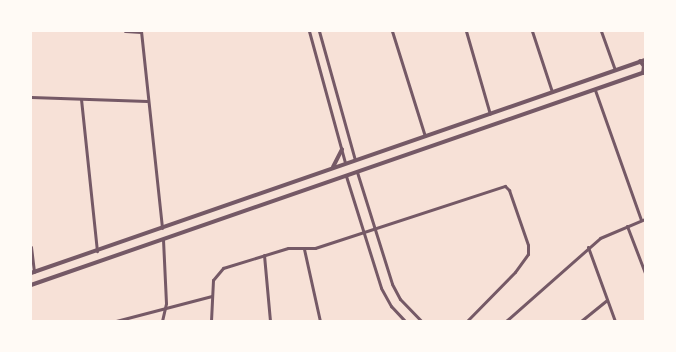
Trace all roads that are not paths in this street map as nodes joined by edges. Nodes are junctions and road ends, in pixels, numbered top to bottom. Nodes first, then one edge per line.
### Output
1 (125, 31) edge
2 (141, 31) edge
3 (309, 31) edge
4 (319, 31) edge
5 (392, 31) edge
6 (466, 31) edge
7 (532, 31) edge
8 (601, 31) edge
9 (645, 60) edge
10 (640, 62) junction
11 (615, 70) junction
12 (644, 73) edge
13 (595, 90) junction
14 (552, 92) junction
15 (31, 97) edge
16 (81, 99) junction
17 (147, 100) junction
18 (490, 114) junction
19 (425, 136) junction
20 (342, 149) junction
21 (355, 160) junction
22 (345, 163) junction
23 (333, 167) junction
24 (357, 172) junction
25 (346, 176) junction
26 (256, 195) junction
27 (259, 205) junction
28 (645, 219) edge
29 (641, 220) junction
30 (627, 226) junction
31 (162, 228) junction
32 (375, 230) junction
33 (364, 233) junction
34 (163, 239) junction
35 (31, 247) edge
36 (588, 247) junction
37 (304, 249) junction
38 (97, 251) junction
39 (264, 255) junction
40 (33, 273) edge
41 (645, 273) edge
42 (31, 285) edge
43 (212, 296) junction
44 (608, 300) junction
45 (165, 308) junction
46 (116, 321) edge
47 (162, 321) edge
48 (211, 321) edge
49 (270, 321) edge
50 (320, 321) edge
51 (405, 321) edge
52 (421, 321) edge
53 (467, 321) edge
54 (506, 321) edge
55 (582, 321) edge
56 (615, 321) edge

1 - 2 street
2 - 17 street
3 - 20 street
4 - 21 street
5 - 19 street
6 - 18 street
7 - 14 street
8 - 11 street
9 - 10 street
10 - 11 street
10 - 12 street
11 - 14 street
12 - 13 street
13 - 24 street
13 - 29 street
14 - 18 street
15 - 16 street
16 - 17 street
16 - 38 street
17 - 31 street
18 - 19 street
19 - 21 street
20 - 22 street
20 - 23 street
21 - 22 street
22 - 23 street
23 - 26 street
24 - 25 street
24 - 32 street
25 - 27 street
25 - 33 street
26 - 27 street
26 - 31 street
27 - 34 street
28 - 29 street
29 - 30 street
30 - 36 street
30 - 41 street
31 - 38 street
32 - 33 street
32 - 52 street
32 - 53 street
33 - 37 street
33 - 51 street
34 - 42 street
34 - 45 street
35 - 40 street
36 - 44 street
36 - 54 street
37 - 39 street
37 - 50 street
38 - 40 street
39 - 43 street
39 - 49 street
43 - 45 street
43 - 48 street
44 - 55 street
44 - 56 street
45 - 46 street
45 - 47 street

